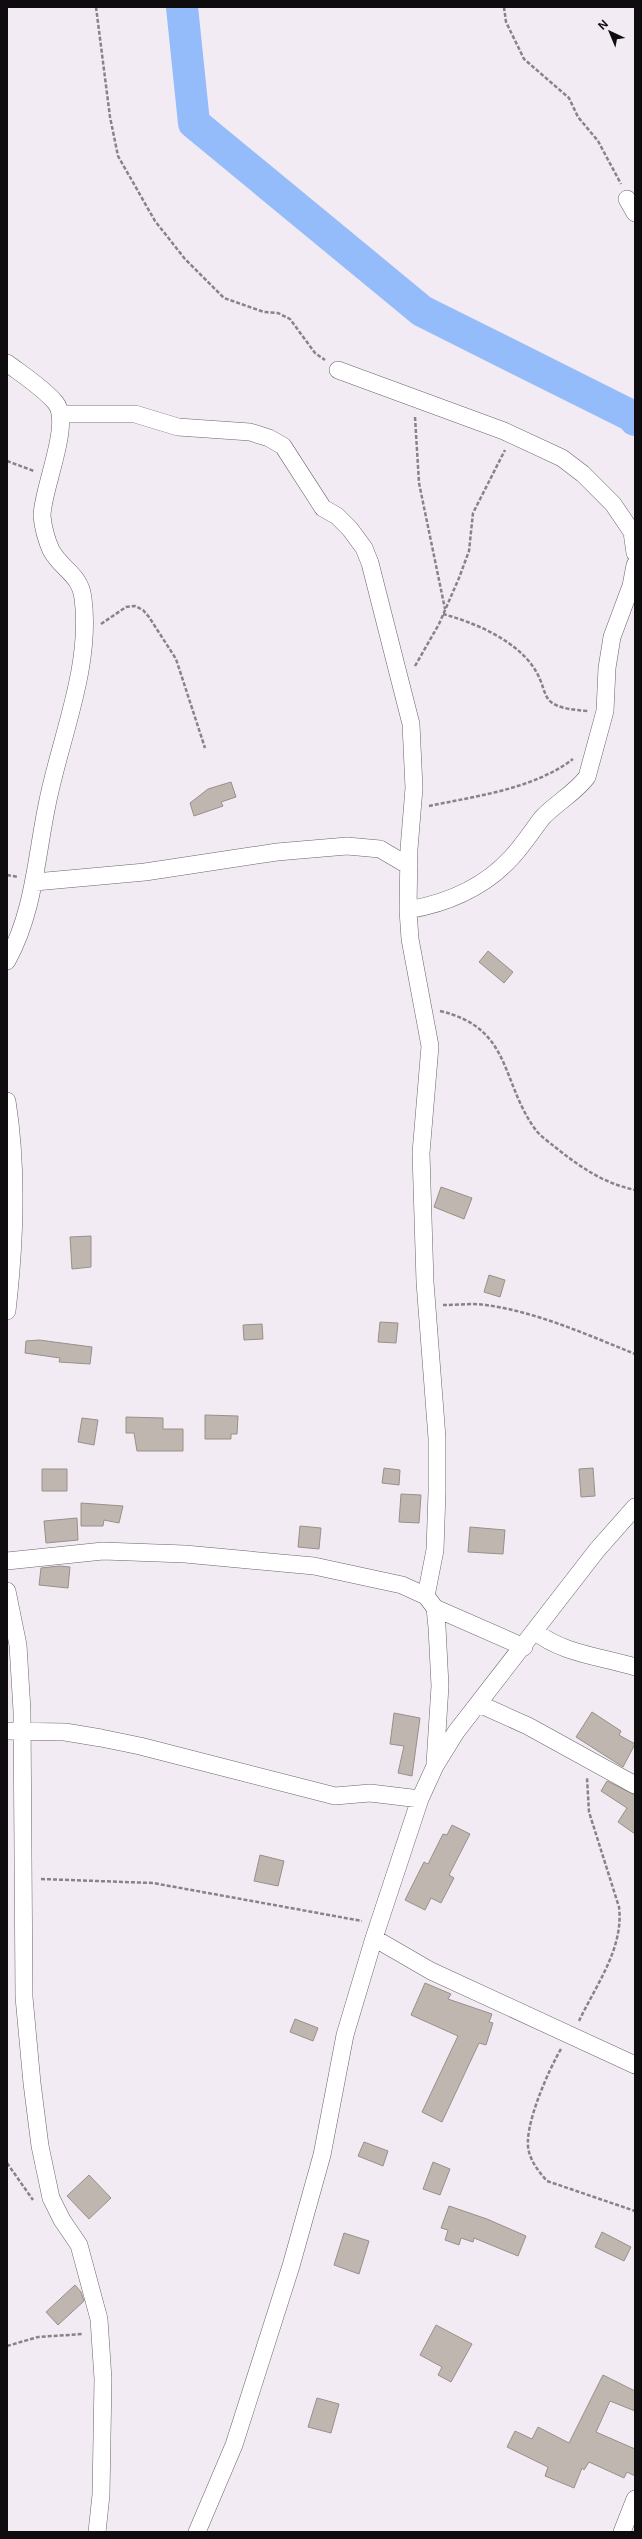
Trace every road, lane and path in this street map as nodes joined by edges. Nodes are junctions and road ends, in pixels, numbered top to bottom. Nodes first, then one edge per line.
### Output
1 (96, 7) edge
2 (504, 7) edge
3 (631, 206) edge
4 (7, 363) edge
5 (338, 370) joint
6 (411, 398) junction
7 (60, 414) junction
8 (513, 434) junction
9 (7, 461) edge
10 (50, 476) junction
11 (633, 532) edge
12 (635, 552) edge
13 (635, 565) edge
14 (445, 610) junction
15 (443, 614) junction
16 (84, 624) junction
17 (402, 685) junction
18 (605, 711) junction
19 (205, 748) dead end
20 (575, 757) dead end
21 (413, 810) junction
22 (409, 866) junction
23 (35, 882) junction
24 (408, 910) junction
25 (7, 961) edge
26 (424, 1008) junction
27 (7, 1101) edge
28 (635, 1190) edge
29 (427, 1306) junction
30 (7, 1312) edge
31 (635, 1354) edge
32 (635, 1508) edge
33 (7, 1562) edge
34 (7, 1591) edge
35 (431, 1602) junction
36 (535, 1631) junction
37 (524, 1647) junction
38 (635, 1667) edge
39 (479, 1704) junction
40 (15, 1731) edge
41 (587, 1758) junction
42 (435, 1766) junction
43 (635, 1786) edge
44 (420, 1799) junction
45 (24, 1878) junction
46 (376, 1931) junction
47 (570, 2035) junction
48 (635, 2065) edge
49 (635, 2211) edge
50 (100, 2334) junction
51 (7, 2346) edge
52 (635, 2499) edge
53 (97, 2532) edge
54 (197, 2532) edge
55 (622, 2532) edge

1 - 5 path
2 - 3 path
4 - 7 street
5 - 6 street
6 - 8 street
6 - 14 path
7 - 10 street
7 - 17 street
8 - 11 street
8 - 14 path
9 - 10 path
10 - 16 street
11 - 12 street
13 - 18 street
14 - 15 path
15 - 17 path
15 - 18 path
16 - 19 path
16 - 23 street
17 - 21 street
18 - 24 street
20 - 21 path
21 - 22 street
22 - 23 street
22 - 24 street
23 - 25 street
24 - 26 street
26 - 28 path
26 - 29 street
27 - 30 street
29 - 31 path
29 - 35 street
32 - 36 street
33 - 35 street
34 - 40 street
35 - 37 street
35 - 42 street
36 - 37 street
36 - 38 street
37 - 39 street
39 - 41 street
39 - 42 street
40 - 44 street
40 - 45 street
41 - 43 street
41 - 47 path
42 - 44 street
44 - 46 street
45 - 46 path
45 - 50 street
46 - 47 street
46 - 54 street
47 - 48 street
47 - 49 path
50 - 51 path
50 - 53 street
52 - 55 street

